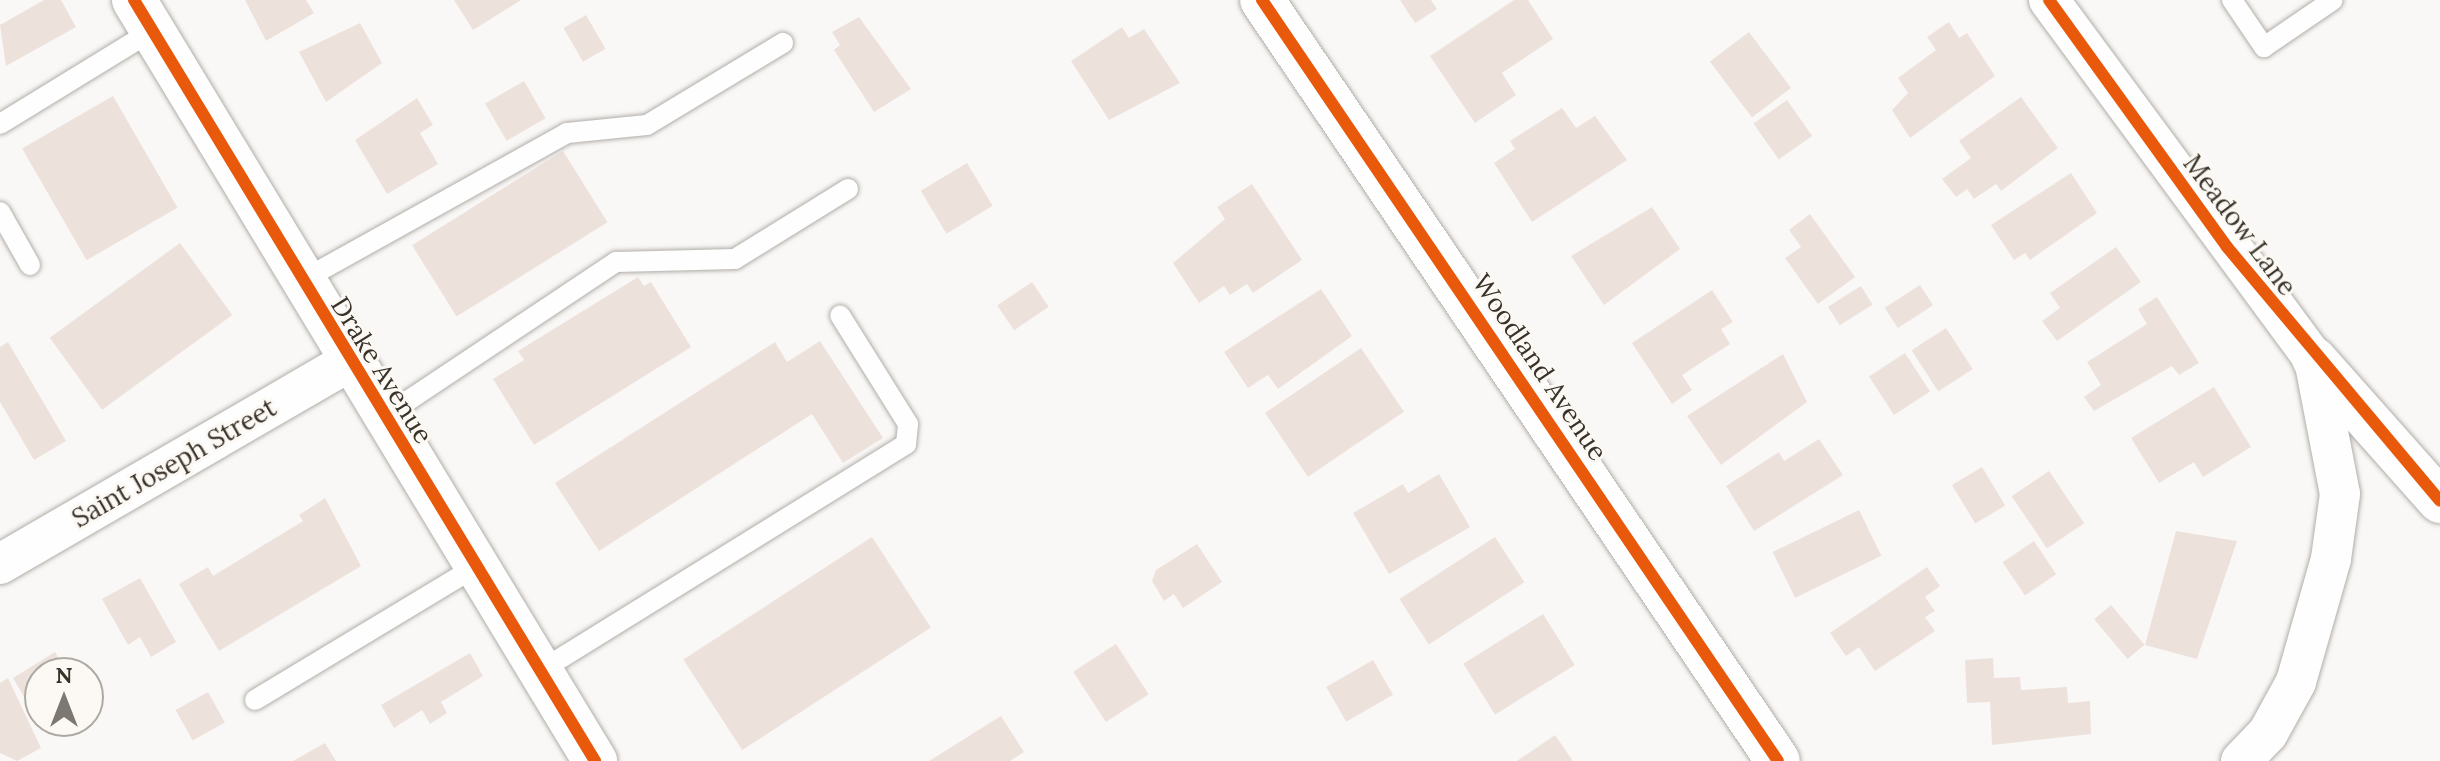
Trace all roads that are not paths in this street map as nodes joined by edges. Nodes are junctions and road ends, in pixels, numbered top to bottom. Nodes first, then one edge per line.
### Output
1 (1262, 0) edge
2 (2049, 0) edge
3 (2232, 0) edge
4 (2333, 0) edge
5 (143, 16) edge
6 (783, 43) dead end
7 (0, 124) edge
8 (848, 189) dead end
9 (0, 212) edge
10 (30, 265) dead end
11 (301, 281) junction
12 (840, 315) dead end
13 (2314, 359) junction
14 (348, 362) junction
15 (385, 416) junction
16 (2440, 501) edge
17 (0, 564) edge
18 (477, 566) junction
19 (540, 671) junction
20 (255, 700) dead end
21 (595, 761) edge
22 (1778, 761) edge
23 (2241, 761) edge

1 - 22 street, Woodland Avenue
2 - 13 street, Meadow Lane
3 - 4 lane
5 - 7 lane
5 - 11 street, Drake Avenue
6 - 11 lane
8 - 15 lane
9 - 10 lane
11 - 14 street, Drake Avenue
12 - 19 lane
13 - 16 street, Meadow Lane
13 - 23 street
14 - 15 street, Drake Avenue
14 - 17 street, Saint Joseph Street
15 - 18 street, Drake Avenue
18 - 19 street, Drake Avenue
18 - 20 lane
19 - 21 street, Drake Avenue

